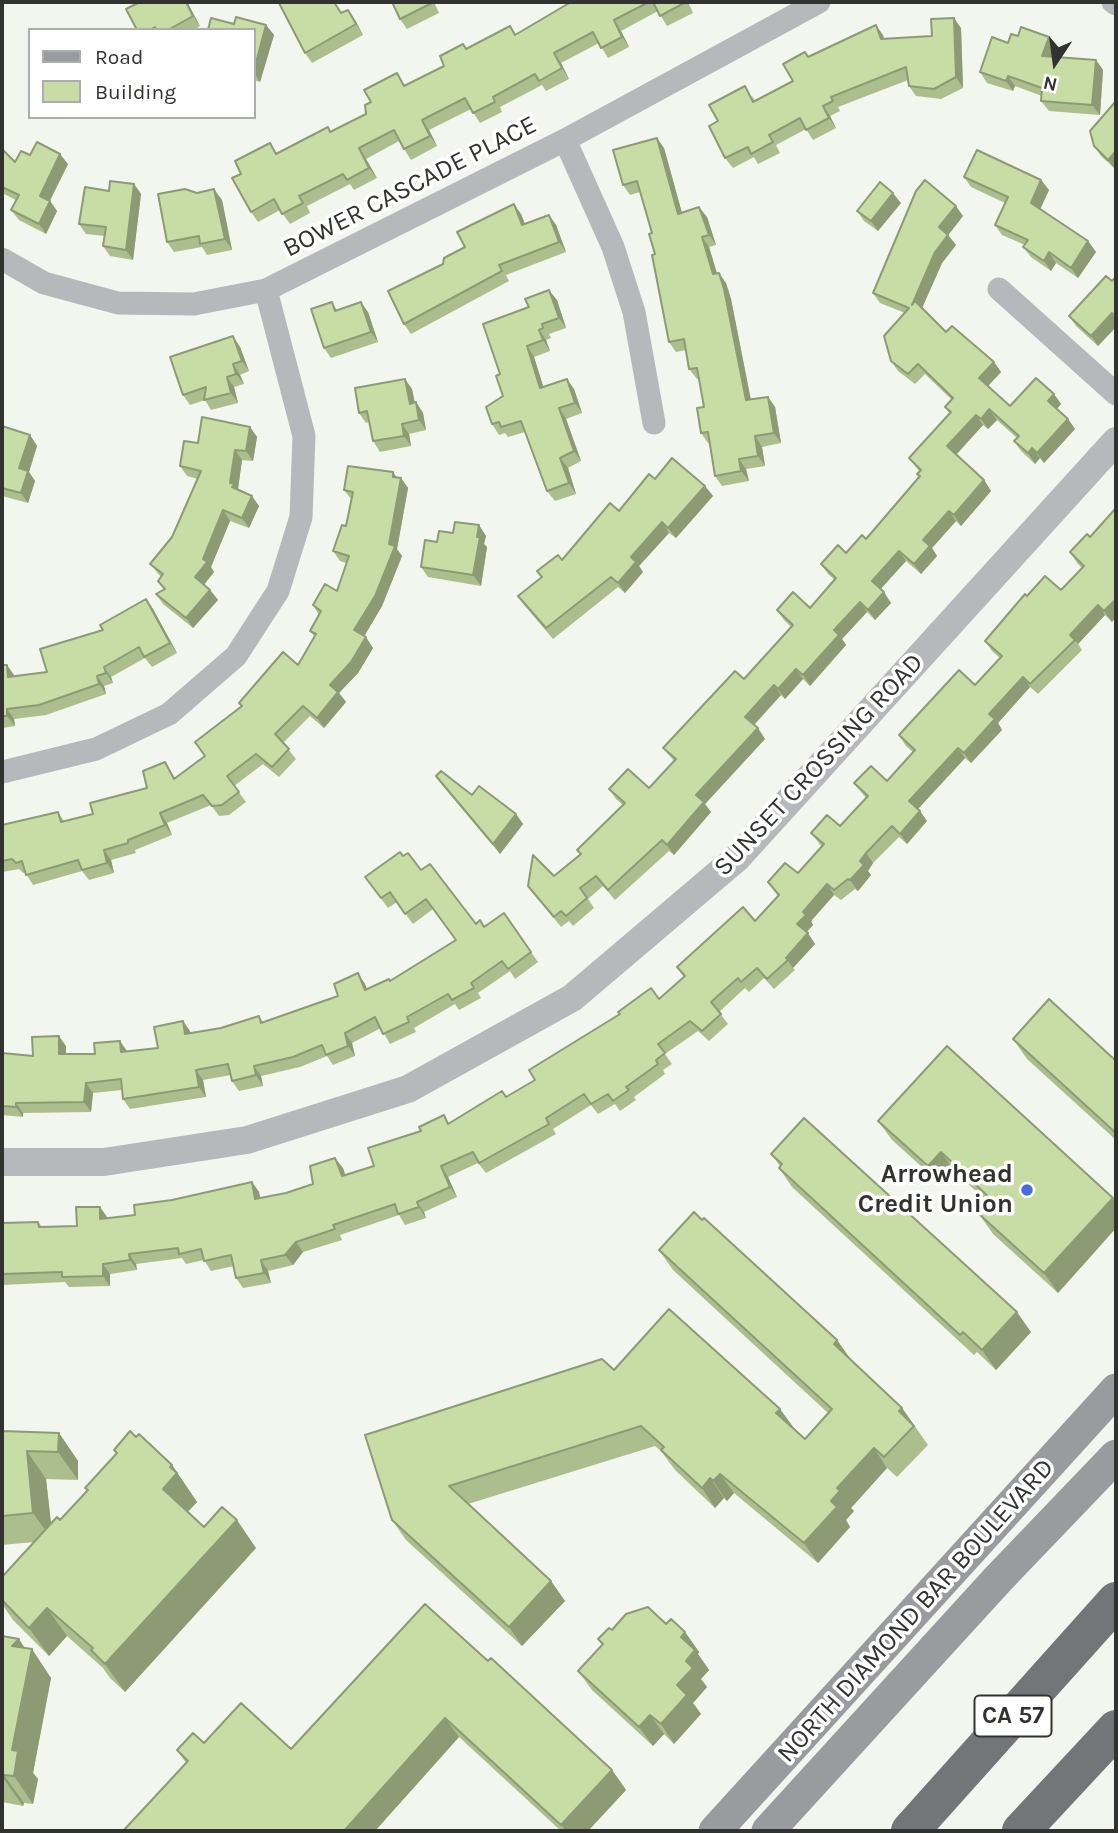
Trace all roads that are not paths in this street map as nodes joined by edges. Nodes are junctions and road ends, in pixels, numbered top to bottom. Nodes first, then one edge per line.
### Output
1 (819, 2) edge
2 (565, 140) junction
3 (2, 259) edge
4 (999, 289) dead end
5 (266, 290) junction
6 (1116, 394) edge
7 (654, 423) dead end
8 (1116, 441) edge
9 (2, 772) edge
10 (2, 1162) edge
11 (1116, 1390) edge
12 (1116, 1456) edge
13 (1116, 1601) edge
14 (1116, 1729) edge
15 (715, 1831) edge
16 (768, 1831) edge
17 (910, 1831) edge
18 (1021, 1831) edge

1 - 2 street, BOWER CASCADE PLACE
2 - 5 street, BOWER CASCADE PLACE
2 - 7 street
3 - 5 street, BOWER CASCADE PLACE
4 - 6 street
5 - 9 street
8 - 10 street, SUNSET CROSSING ROAD
11 - 15 main road, NORTH DIAMOND BAR BOULEVARD
12 - 16 main road, NORTH DIAMOND BAR BOULEVARD
13 - 17 highway, CA 57
14 - 18 highway

